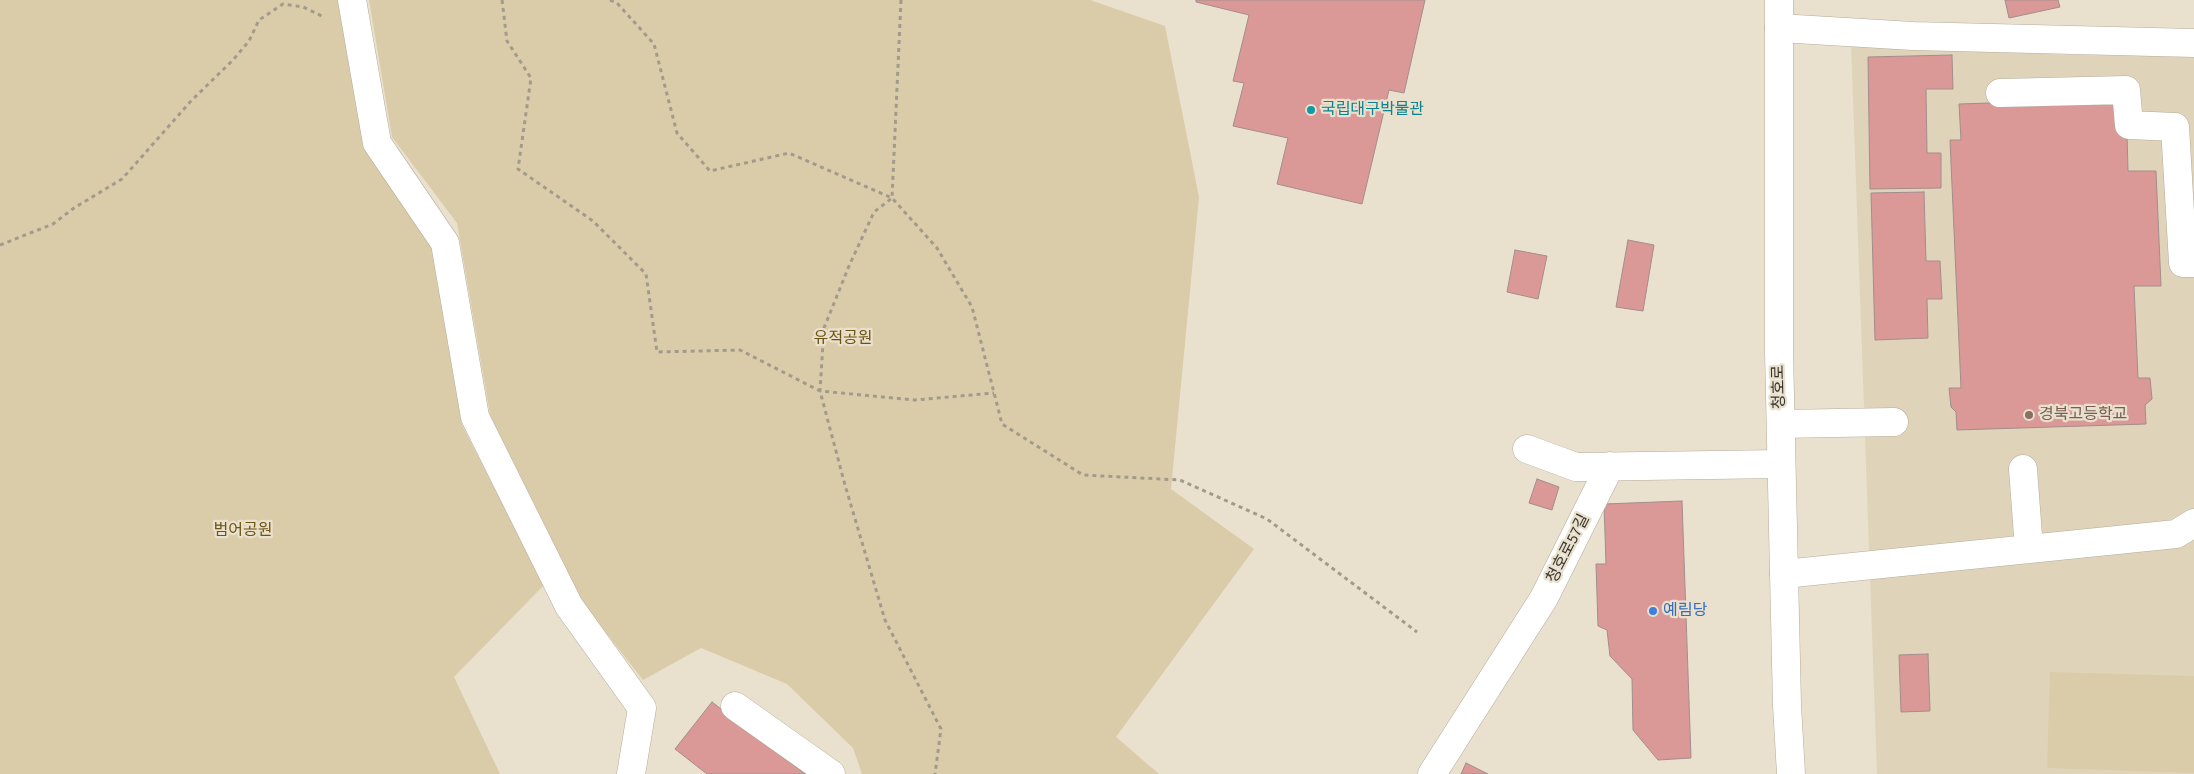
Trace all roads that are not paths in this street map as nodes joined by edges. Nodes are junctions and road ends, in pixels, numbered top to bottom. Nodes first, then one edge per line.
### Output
1 (352, 0) edge
2 (1779, 0) edge
3 (1779, 28) junction
4 (2194, 43) edge
5 (2000, 93) dead end
6 (2194, 263) edge
7 (1894, 422) dead end
8 (1781, 424) junction
9 (1527, 449) dead end
10 (1782, 464) junction
11 (1610, 466) junction
12 (2023, 469) dead end
13 (2188, 533) edge
14 (2030, 549) junction
15 (1784, 574) junction
16 (735, 706) dead end
17 (631, 774) edge
18 (831, 774) edge
19 (1432, 774) edge
20 (1791, 774) edge

1 - 17 street
2 - 3 street, 청호로
3 - 4 street
3 - 8 street, 청호로
5 - 6 street
7 - 8 street
8 - 10 street, 청호로
9 - 11 street
10 - 11 street
10 - 15 street, 청호로
11 - 19 street, 청호로57길
12 - 14 street
13 - 14 street
14 - 15 street
15 - 20 street, 청호로
16 - 18 street

